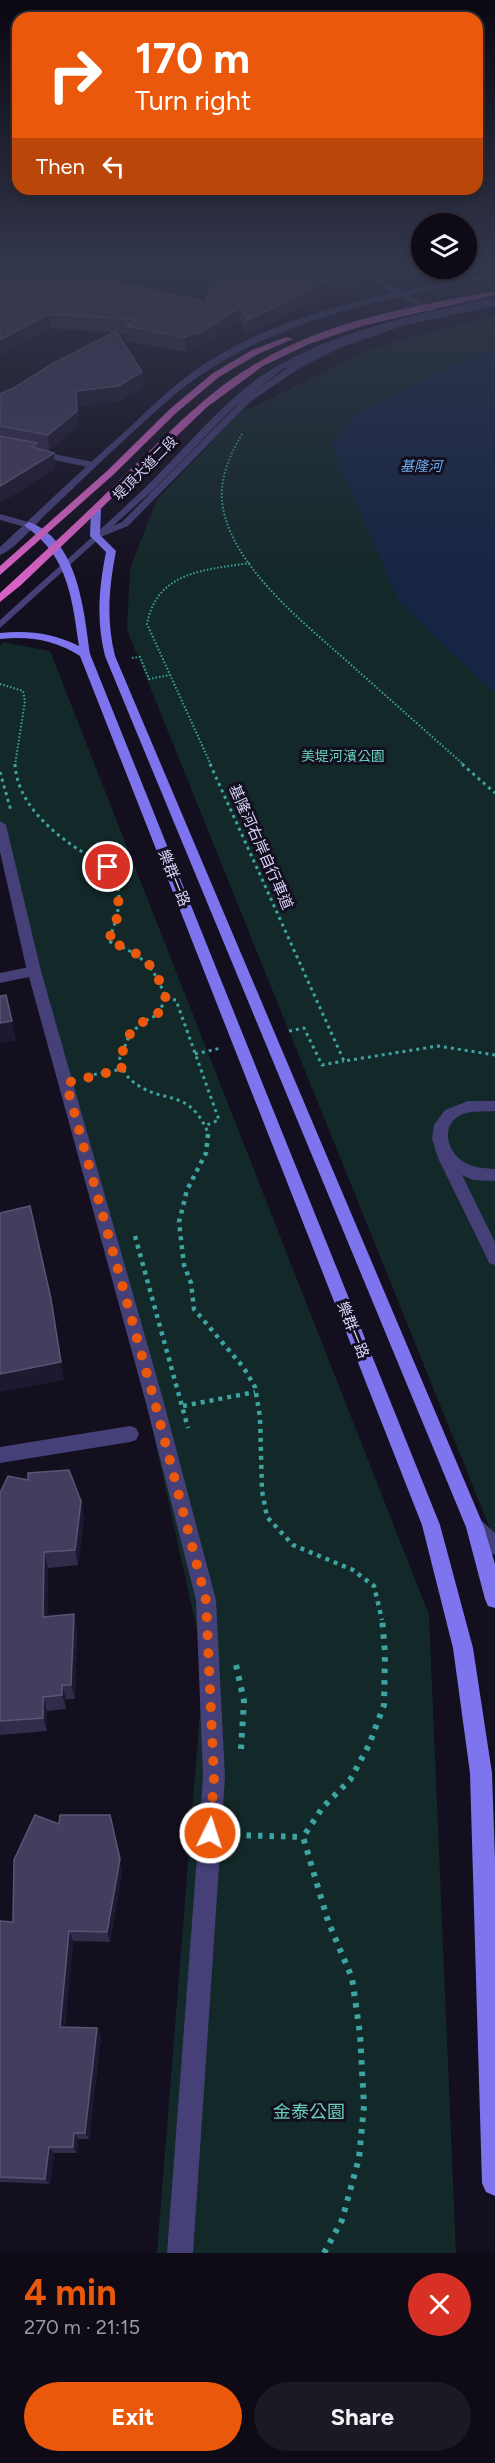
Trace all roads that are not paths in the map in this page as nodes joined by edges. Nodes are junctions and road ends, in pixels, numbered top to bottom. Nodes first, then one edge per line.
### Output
1 (200, 371) edge
2 (223, 371) edge
3 (251, 371) edge
4 (289, 371) edge
5 (0, 446) edge
6 (93, 465) junction
7 (96, 509) junction
8 (0, 517) edge
9 (29, 525) junction
10 (43, 532) junction
11 (95, 536) junction
12 (56, 546) junction
13 (0, 551) edge
14 (65, 563) junction
15 (0, 572) edge
16 (0, 598) edge
17 (0, 625) edge
18 (0, 636) edge
19 (85, 654) junction
20 (0, 825) edge
21 (34, 971) junction
22 (0, 978) edge
23 (495, 1106) edge
24 (442, 1149) junction
25 (495, 1175) edge
26 (495, 1258) edge
27 (130, 1434) dead end
28 (0, 1455) edge
29 (475, 1527) junction
30 (495, 1546) edge
31 (495, 1599) edge
32 (495, 2183) edge
33 (180, 2253) edge

1 - 6 street
2 - 10 highway, 堤頂大道二段
3 - 7 highway, 堤頂大道二段
4 - 11 street
5 - 6 street
6 - 9 street
7 - 11 main road
7 - 12 highway, 堤頂大道二段
8 - 9 street
9 - 10 main road, 樂群一路
9 - 13 street
10 - 12 main road, 樂群一路
10 - 15 highway, 堤頂大道二段
11 - 14 street
11 - 29 main road, 樂群一路
12 - 14 main road, 樂群一路
12 - 16 highway, 堤頂大道二段
14 - 17 street
14 - 19 main road, 樂群一路
18 - 19 main road
19 - 32 main road, 樂群一路
20 - 21 street
21 - 22 street
21 - 33 street
23 - 24 street
24 - 25 street
24 - 26 street
27 - 28 street
29 - 30 street
29 - 31 main road, 樂群一路

